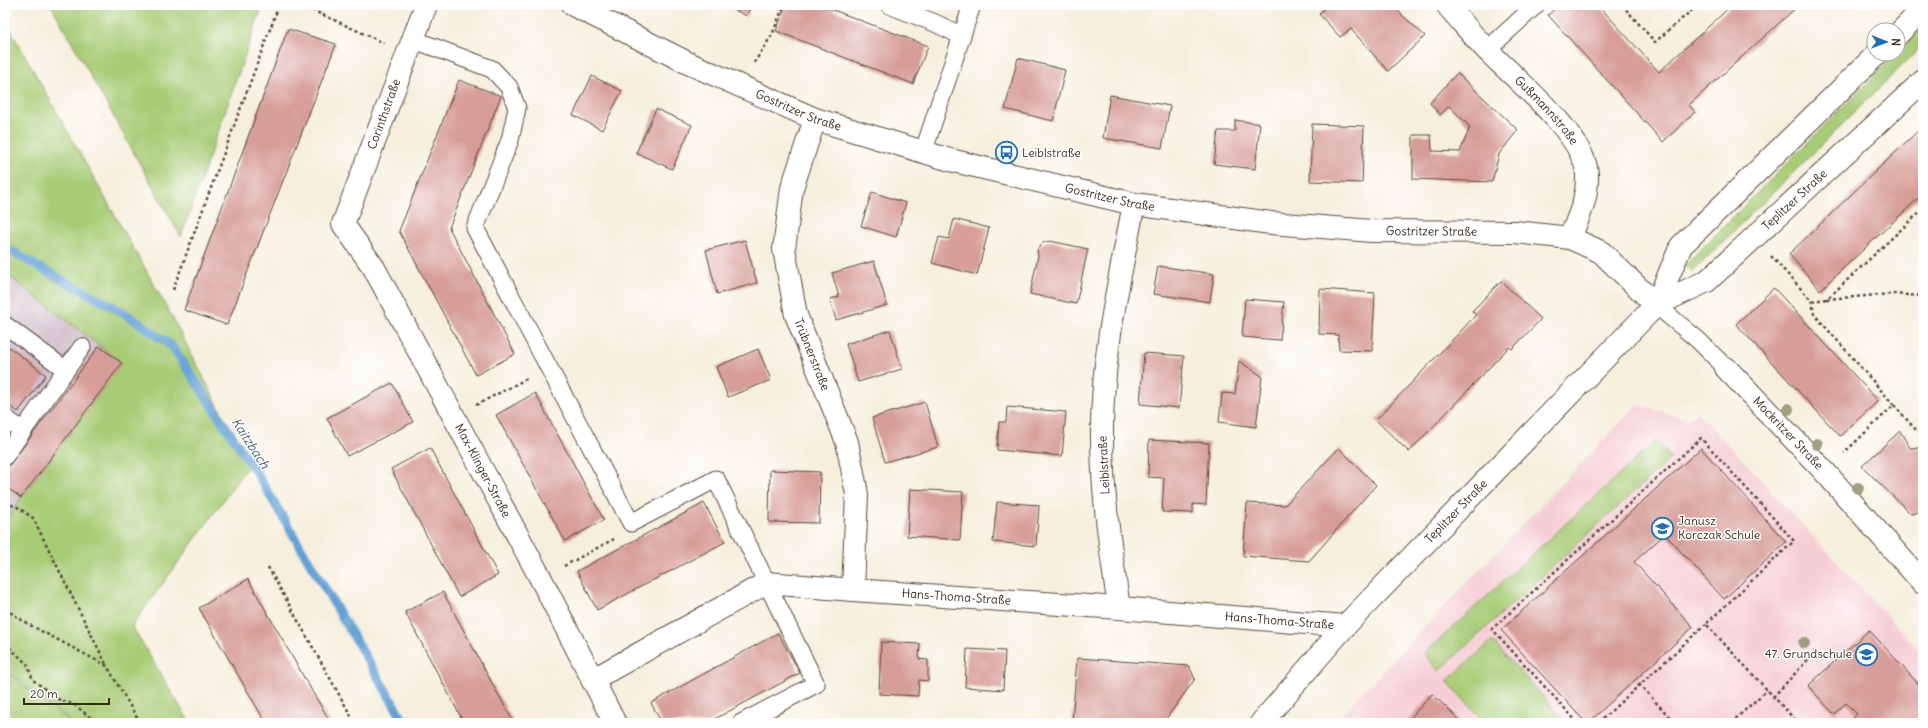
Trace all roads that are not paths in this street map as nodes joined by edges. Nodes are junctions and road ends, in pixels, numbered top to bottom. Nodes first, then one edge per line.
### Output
1 (426, 5) edge
2 (573, 5) edge
3 (889, 5) edge
4 (972, 5) edge
5 (1447, 5) edge
6 (1536, 5) edge
7 (1923, 9) edge
8 (1906, 26) edge
9 (962, 36) junction
10 (412, 39) junction
11 (1487, 50) junction
12 (1869, 62) edge
13 (1923, 81) edge
14 (815, 119) junction
15 (923, 153) junction
16 (1134, 204) junction
17 (343, 224) joint
18 (1570, 238) junction
19 (1656, 305) junction
20 (5, 325) edge
21 (82, 346) dead end
22 (1726, 368) joint
23 (66, 370) junction
24 (5, 418) edge
25 (22, 431) junction
26 (5, 456) edge
27 (1919, 571) edge
28 (766, 583) junction
29 (853, 590) junction
30 (1119, 608) junction
31 (1345, 626) junction
32 (592, 680) junction
33 (615, 723) edge
34 (741, 723) edge
35 (1261, 723) edge

1 - 10 street, Corinthstraße
2 - 14 street, Gostritzer Straße
3 - 9 lane
4 - 9 lane
5 - 11 street, Gußmannstraße
6 - 11 lane
7 - 8 street
9 - 15 lane
10 - 17 street, Corinthstraße
10 - 28 lane
11 - 18 street, Gußmannstraße
12 - 19 street, Teplitzer Straße
13 - 19 street, Teplitzer Straße
14 - 15 street, Gostritzer Straße
14 - 29 street, Trübnerstraße
15 - 16 street, Gostritzer Straße
16 - 18 street, Gostritzer Straße
16 - 30 street, Leiblstraße
17 - 32 street, Max-Klinger-Straße
18 - 19 street, Gostritzer Straße
19 - 22 lane, Mockritzer Straße
19 - 31 street, Teplitzer Straße
20 - 23 lane
21 - 23 lane
22 - 27 street, Mockritzer Straße
23 - 25 lane
24 - 25 lane
25 - 26 lane
28 - 29 street, Hans-Thoma-Straße
28 - 32 street
28 - 34 lane
29 - 30 street, Hans-Thoma-Straße
30 - 31 street, Hans-Thoma-Straße
31 - 35 street, Teplitzer Straße
32 - 33 street, Max-Klinger-Straße

